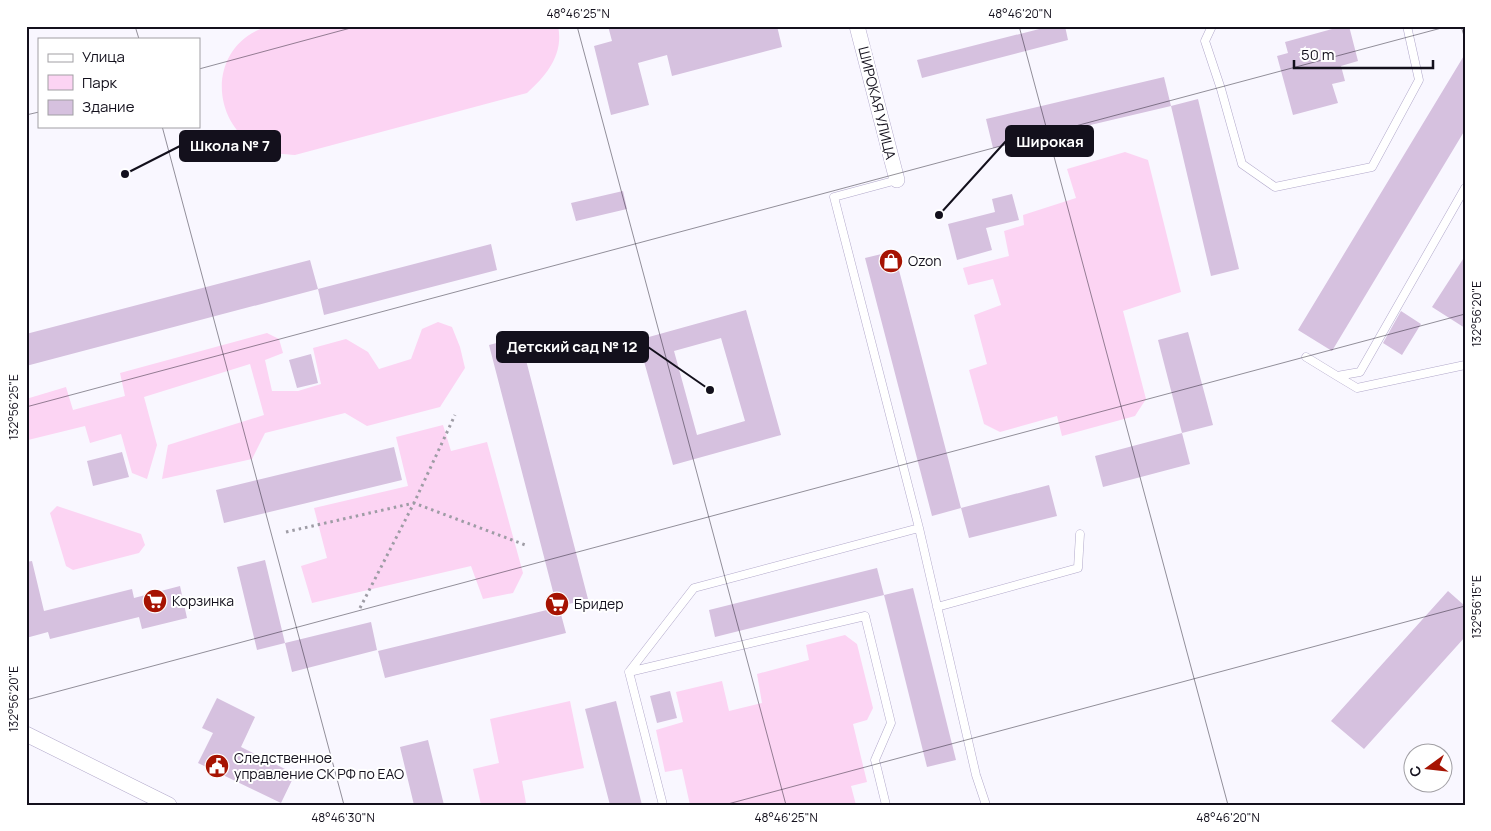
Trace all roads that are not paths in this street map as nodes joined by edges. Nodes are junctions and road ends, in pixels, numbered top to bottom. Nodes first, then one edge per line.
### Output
1 (858, 26) edge
2 (1212, 26) edge
3 (1407, 26) edge
4 (897, 180) joint
5 (1465, 188) edge
6 (1306, 357) dead end
7 (1465, 365) edge
8 (1337, 376) junction
9 (919, 528) junction
10 (1080, 534) dead end
11 (937, 607) junction
12 (629, 672) junction
13 (26, 734) edge
14 (169, 805) edge
15 (663, 805) edge
16 (886, 805) edge
17 (986, 805) edge

1 - 4 street, ШИРОКАЯ УЛИЦА
2 - 3 lane
4 - 9 lane
5 - 8 lane
6 - 8 lane
7 - 8 lane
9 - 11 lane
9 - 12 lane
10 - 11 lane
11 - 17 lane
12 - 15 lane
12 - 16 lane
13 - 14 street

